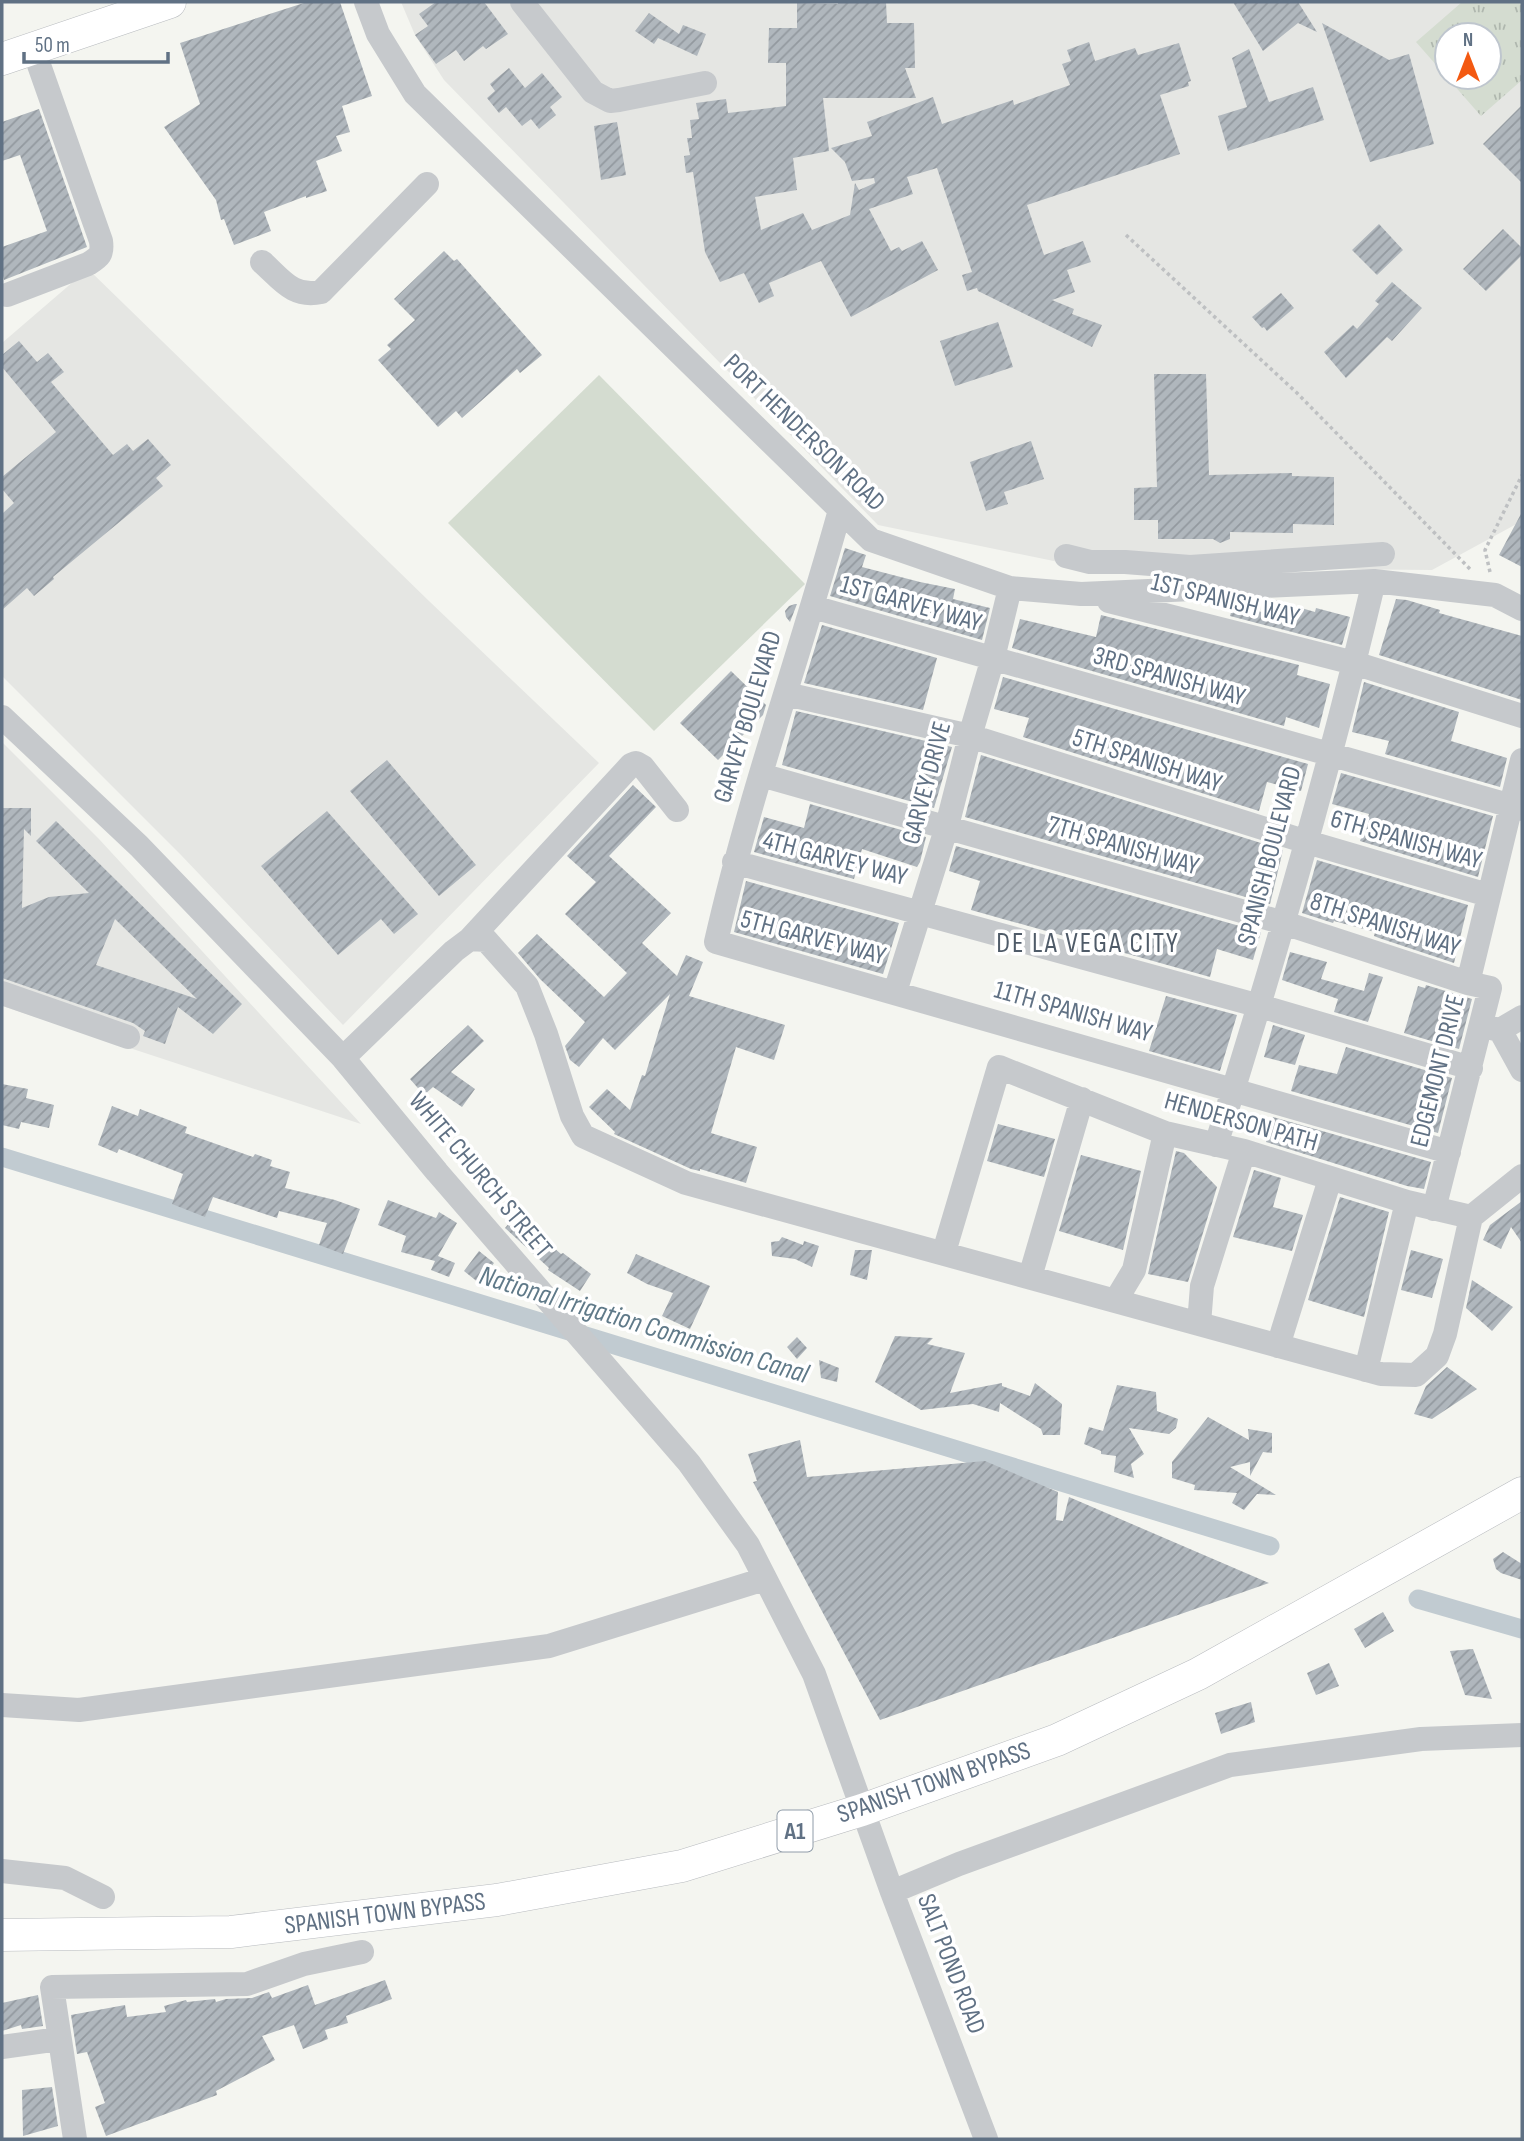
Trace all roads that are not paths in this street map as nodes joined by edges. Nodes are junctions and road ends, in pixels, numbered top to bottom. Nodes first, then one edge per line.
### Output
1 (170, 2) edge
2 (366, 2) edge
3 (522, 2) edge
4 (33, 48) junction
5 (2, 59) edge
6 (705, 83) dead end
7 (427, 184) dead end
8 (262, 262) dead end
9 (8, 295) dead end
10 (839, 510) junction
11 (1383, 554) dead end
12 (1066, 556) dead end
13 (1374, 580) junction
14 (1010, 588) junction
15 (1081, 594) junction
16 (813, 607) junction
17 (1522, 609) edge
18 (993, 658) junction
19 (1354, 663) junction
20 (786, 694) junction
21 (1522, 716) edge
22 (2, 718) edge
23 (970, 736) junction
24 (1329, 754) junction
25 (1522, 760) edge
26 (761, 775) junction
27 (1517, 807) edge
28 (677, 810) dead end
29 (947, 826) junction
30 (1307, 842) junction
31 (734, 862) junction
32 (1488, 895) junction
33 (920, 913) junction
34 (1284, 923) junction
35 (470, 939) junction
36 (716, 942) joint
37 (1468, 983) junction
38 (895, 992) junction
39 (2, 993) edge
40 (1260, 1006) junction
41 (1522, 1017) edge
42 (1491, 1028) junction
43 (128, 1037) dead end
44 (344, 1058) junction
45 (1471, 1068) junction
46 (1522, 1070) edge
47 (1234, 1089) junction
48 (1082, 1099) junction
49 (1165, 1133) junction
50 (1216, 1145) junction
51 (1244, 1151) junction
52 (1449, 1152) junction
53 (1522, 1176) edge
54 (1330, 1179) junction
55 (1407, 1202) junction
56 (1434, 1209) junction
57 (1471, 1217) junction
58 (944, 1252) junction
59 (1030, 1277) junction
60 (1116, 1300) junction
61 (1199, 1324) junction
62 (1278, 1346) junction
63 (1366, 1370) junction
64 (1522, 1493) edge
65 (765, 1579) junction
66 (2, 1705) edge
67 (1522, 1735) edge
68 (862, 1810) junction
69 (2, 1871) edge
70 (892, 1892) junction
71 (103, 1897) dead end
72 (2, 1935) edge
73 (362, 1952) dead end
74 (60, 2039) junction
75 (2, 2047) edge
76 (75, 2139) edge
77 (986, 2139) edge

1 - 4 main road
2 - 10 street, PORT HENDERSON ROAD
3 - 6 street
4 - 5 main road
4 - 9 street
7 - 8 street
10 - 14 street, PORT HENDERSON ROAD
10 - 16 street, GARVEY BOULEVARD
11 - 12 street
13 - 15 street, PORT HENDERSON ROAD
13 - 17 street, PORT HENDERSON ROAD
13 - 19 street, SPANISH BOULEVARD
14 - 15 street, PORT HENDERSON ROAD
14 - 18 street, GARVEY DRIVE
15 - 19 street, 1ST SPANISH WAY
16 - 18 street, 1ST GARVEY WAY
16 - 20 street, GARVEY BOULEVARD
18 - 23 street, GARVEY DRIVE
18 - 24 street, 3RD SPANISH WAY
19 - 21 street, 1ST SPANISH WAY
19 - 24 street, SPANISH BOULEVARD
20 - 23 street, 5TH SPANISH WAY
20 - 26 street, GARVEY BOULEVARD
22 - 44 street, WHITE CHURCH STREET
23 - 29 street, GARVEY DRIVE
23 - 30 street, 5TH SPANISH WAY
24 - 27 street, 3RD SPANISH WAY
24 - 30 street, SPANISH BOULEVARD
25 - 27 street, EDGEMONT DRIVE
26 - 29 street, 7TH SPANISH WAY
26 - 31 street, GARVEY BOULEVARD
27 - 32 street, EDGEMONT DRIVE
28 - 35 street
29 - 33 street, GARVEY DRIVE
29 - 34 street, 7TH SPANISH WAY
30 - 32 street, 6TH SPANISH WAY
30 - 34 street, SPANISH BOULEVARD
31 - 33 street, 4TH GARVEY WAY
31 - 36 street, GARVEY BOULEVARD
32 - 37 street, EDGEMONT DRIVE
33 - 38 street, GARVEY DRIVE
33 - 40 street, 4TH GARVEY WAY
34 - 37 street, 8TH SPANISH WAY
34 - 40 street, SPANISH BOULEVARD
35 - 44 street
35 - 58 street
36 - 38 street, 5TH GARVEY WAY
37 - 42 street, EDGEMONT DRIVE
38 - 47 street, 11TH SPANISH WAY
39 - 43 street
40 - 45 street, 4TH GARVEY WAY
40 - 47 street, SPANISH BOULEVARD
41 - 42 street
42 - 45 street, EDGEMONT DRIVE
42 - 46 street
44 - 65 street, WHITE CHURCH STREET
45 - 52 street, EDGEMONT DRIVE
47 - 50 street, SPANISH BOULEVARD
47 - 52 street, 11TH SPANISH WAY
48 - 49 street, HENDERSON PATH
48 - 58 street, HENDERSON PATH
48 - 59 street
49 - 50 street, HENDERSON PATH
49 - 60 street
50 - 51 street, HENDERSON PATH
51 - 54 street, HENDERSON PATH
51 - 61 street
52 - 56 street, EDGEMONT DRIVE
53 - 57 street
54 - 55 street, HENDERSON PATH
54 - 62 street
55 - 56 street, HENDERSON PATH
55 - 63 street
56 - 57 street, HENDERSON PATH
57 - 63 street
58 - 59 street
59 - 60 street
60 - 61 street
61 - 62 street
62 - 63 street
64 - 68 main road, SPANISH TOWN BYPASS / A1
65 - 66 street
65 - 68 street, WHITE CHURCH STREET
67 - 70 street
68 - 70 street, SALT POND ROAD
68 - 72 main road, SPANISH TOWN BYPASS / A1
69 - 71 street
70 - 77 street, SALT POND ROAD
73 - 74 street
74 - 75 street
74 - 76 street

